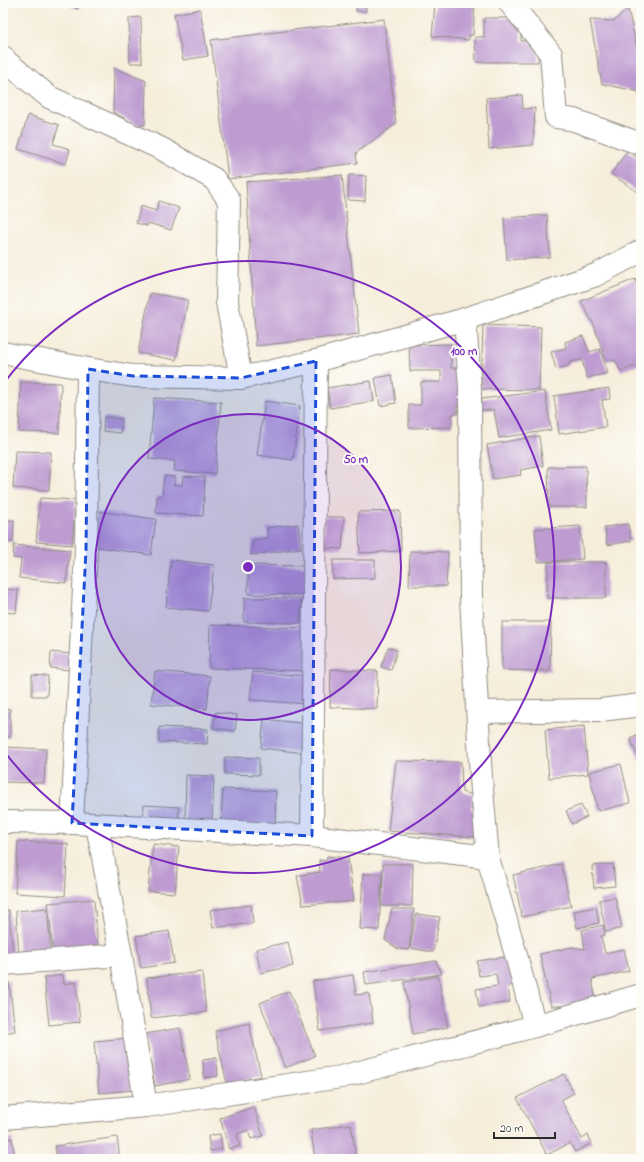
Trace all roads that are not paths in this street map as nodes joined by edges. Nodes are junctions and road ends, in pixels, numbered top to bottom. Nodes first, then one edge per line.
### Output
1 (510, 3) edge
2 (3, 57) edge
3 (641, 144) edge
4 (641, 251) edge
5 (465, 319) junction
6 (3, 352) edge
7 (316, 361) junction
8 (88, 369) junction
9 (241, 378) junction
10 (641, 705) edge
11 (478, 712) junction
12 (3, 822) edge
13 (72, 823) junction
14 (97, 825) junction
15 (312, 836) junction
16 (488, 857) junction
17 (121, 955) junction
18 (3, 964) edge
19 (641, 995) edge
20 (535, 1026) junction
21 (146, 1106) junction
22 (3, 1118) edge

1 - 3 street
2 - 9 street
4 - 5 street
5 - 7 street
5 - 11 street
6 - 8 street
7 - 9 street
7 - 15 street
8 - 9 street
8 - 13 street
10 - 11 street
11 - 16 street
12 - 13 street
13 - 14 street
14 - 15 street
14 - 17 street
15 - 16 street
16 - 20 street
17 - 18 street
17 - 21 street
19 - 20 street
20 - 21 street
21 - 22 street

